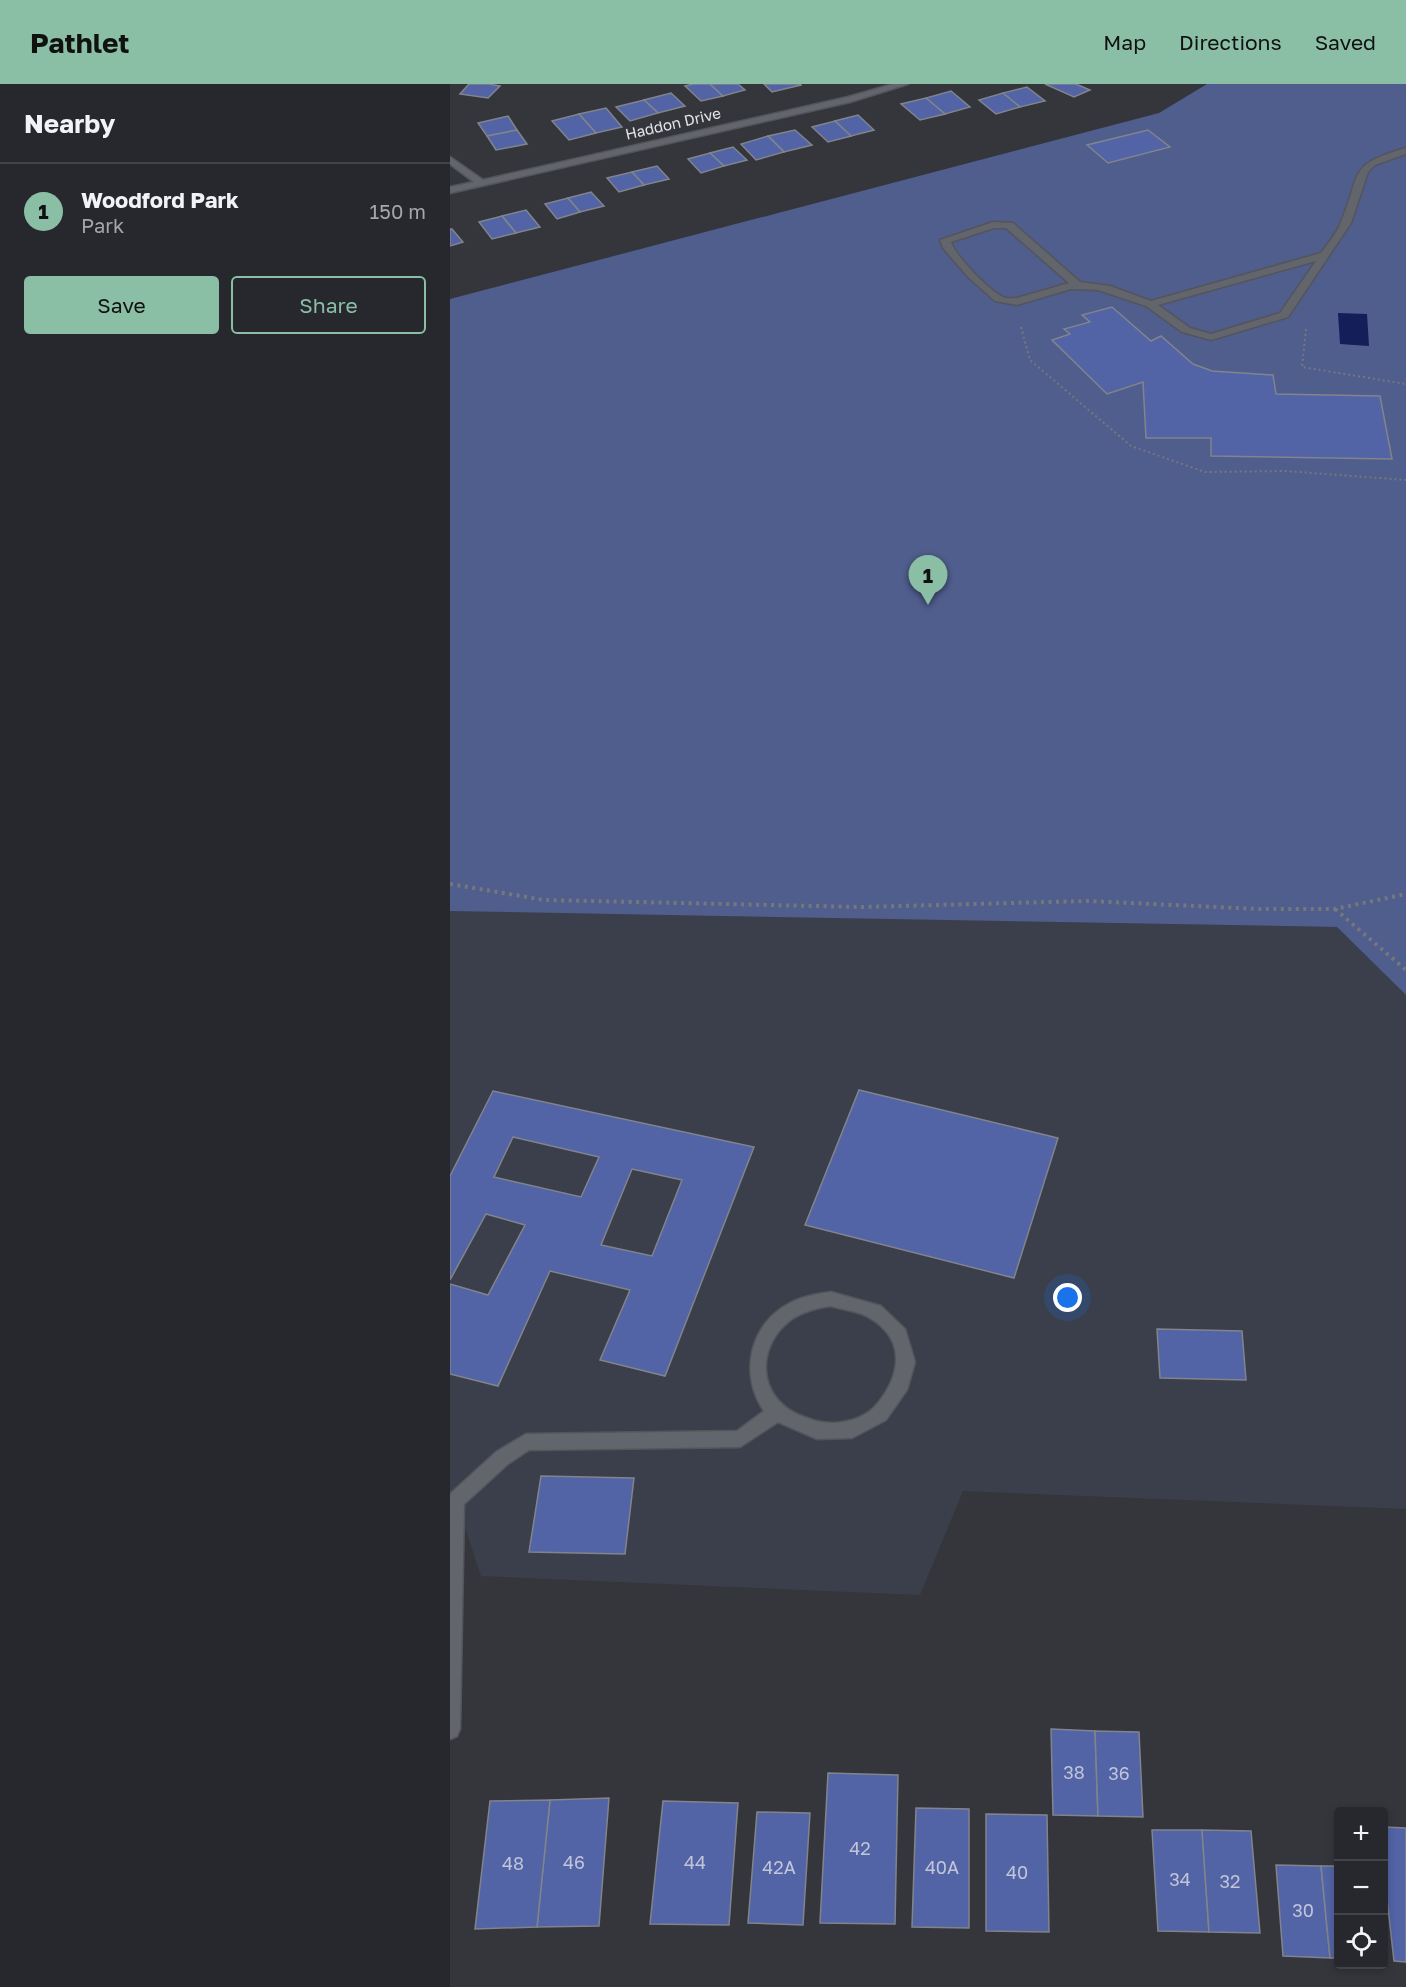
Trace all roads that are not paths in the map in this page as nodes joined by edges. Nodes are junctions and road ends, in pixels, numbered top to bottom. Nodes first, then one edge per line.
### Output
1 (903, 84) edge
2 (1406, 152) edge
3 (450, 160) edge
4 (482, 183) junction
5 (450, 190) edge
6 (1324, 255) junction
7 (1077, 285) junction
8 (1150, 304) junction
9 (776, 1413) junction
10 (450, 1729) edge

1 - 4 street, Haddon Drive
2 - 6 street
3 - 4 street
4 - 5 street, Haddon Drive
6 - 8 street
6 - 8 street
7 - 7 street
7 - 8 street
9 - 9 street
9 - 10 street

